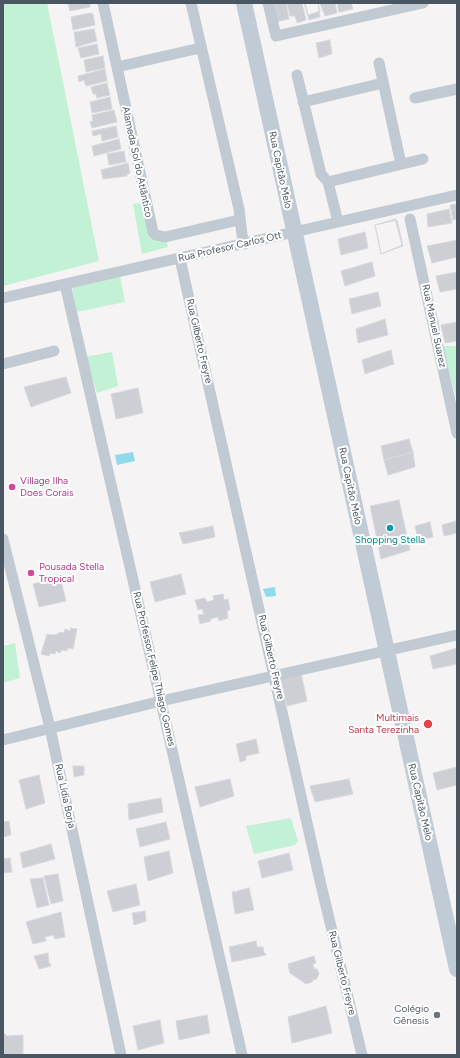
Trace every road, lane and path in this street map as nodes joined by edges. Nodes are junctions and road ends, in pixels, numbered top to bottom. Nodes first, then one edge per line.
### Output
1 (103, 3) edge
2 (191, 3) edge
3 (244, 3) edge
4 (268, 3) edge
5 (423, 3) edge
6 (200, 48) junction
7 (378, 62) dead end
8 (117, 67) junction
9 (297, 75) dead end
10 (383, 84) junction
11 (457, 89) edge
12 (415, 98) dead end
13 (303, 102) junction
14 (423, 159) dead end
15 (401, 164) junction
16 (328, 182) junction
17 (457, 195) edge
18 (410, 219) dead end
19 (239, 220) junction
20 (338, 222) junction
21 (294, 232) junction
22 (245, 244) junction
23 (180, 259) junction
24 (65, 284) junction
25 (3, 298) edge
26 (54, 351) dead end
27 (3, 364) edge
28 (457, 433) edge
29 (3, 539) edge
30 (457, 635) edge
31 (386, 651) junction
32 (275, 675) junction
33 (161, 701) junction
34 (50, 728) junction
35 (3, 740) edge
36 (457, 969) edge
37 (121, 1055) edge
38 (242, 1055) edge
39 (362, 1055) edge

1 - 8 street, Alameda Sol do Atlântico
2 - 6 street
3 - 21 main road, Rua Capitão Melo
4 - 5 street
6 - 8 street
6 - 19 street
7 - 10 street
8 - 19 street, Alameda Sol do Atlântico
9 - 13 street
10 - 13 street
10 - 15 street
11 - 12 street
13 - 16 street
14 - 15 street
15 - 16 street
16 - 20 street
17 - 20 street, Rua Profesor Carlos Ott
18 - 28 street, Rua Manuel Suarez
19 - 22 street
20 - 21 street, Rua Profesor Carlos Ott
21 - 22 street, Rua Profesor Carlos Ott
21 - 31 main road, Rua Capitão Melo
22 - 23 street, Rua Profesor Carlos Ott
23 - 24 street, Rua Profesor Carlos Ott
23 - 32 street, Rua Gilberto Freyre
24 - 25 street, Rua Profesor Carlos Ott
24 - 33 street, Rua Professor Felipe Thiago Gomes
26 - 27 street
29 - 34 street, Rua Lídia Borja
30 - 31 street
31 - 32 street
31 - 36 main road, Rua Capitão Melo
32 - 33 street
32 - 39 street, Rua Gilberto Freyre
33 - 34 street
33 - 38 street, Rua Professor Felipe Thiago Gomes
34 - 35 street
34 - 37 street, Rua Lídia Borja

